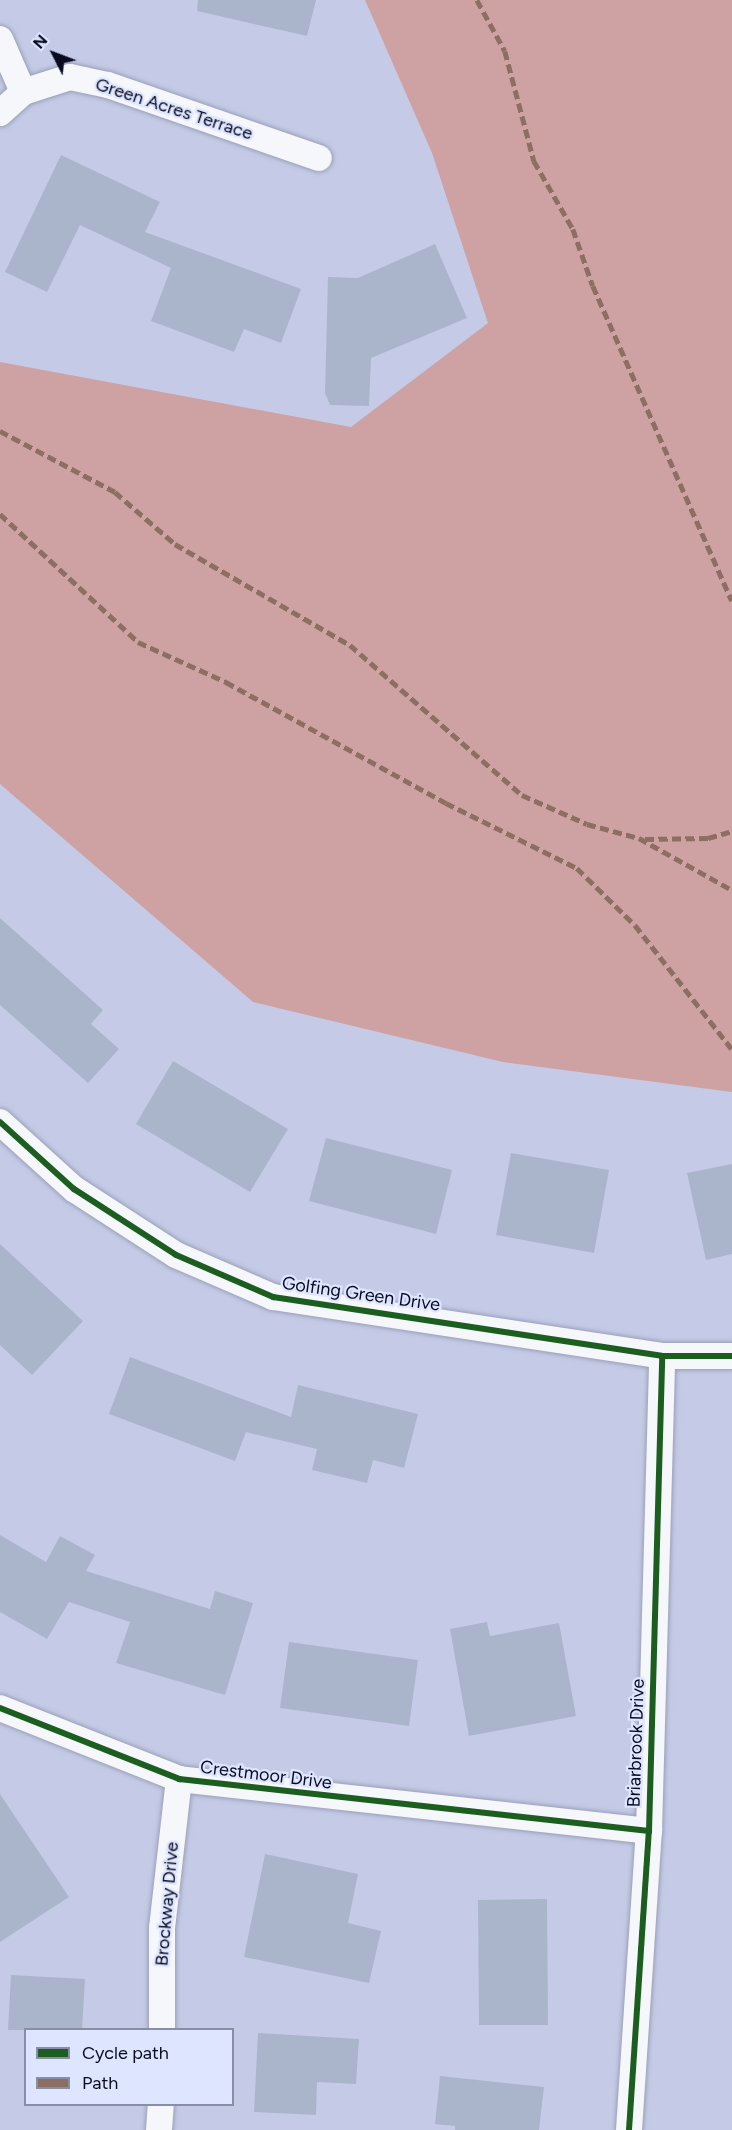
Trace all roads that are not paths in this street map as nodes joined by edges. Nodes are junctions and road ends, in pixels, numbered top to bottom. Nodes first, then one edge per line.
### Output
1 (0, 39) edge
2 (23, 92) junction
3 (0, 113) edge
4 (319, 158) dead end
5 (0, 1122) edge
6 (662, 1356) junction
7 (732, 1356) edge
8 (0, 1707) edge
9 (179, 1779) junction
10 (649, 1831) junction
11 (162, 2028) edge
12 (161, 2106) edge
13 (159, 2130) edge
14 (629, 2130) edge

1 - 2 street
2 - 3 street, Green Acres Terrace
2 - 4 street, Green Acres Terrace
5 - 6 street, Golfing Green Drive
6 - 7 street, Golfing Green Drive
6 - 10 street, Briarbrook Drive
8 - 9 street, Crestmoor Drive
9 - 10 street, Crestmoor Drive
9 - 11 street, Brockway Drive
10 - 14 street, Briarbrook Drive
12 - 13 street

